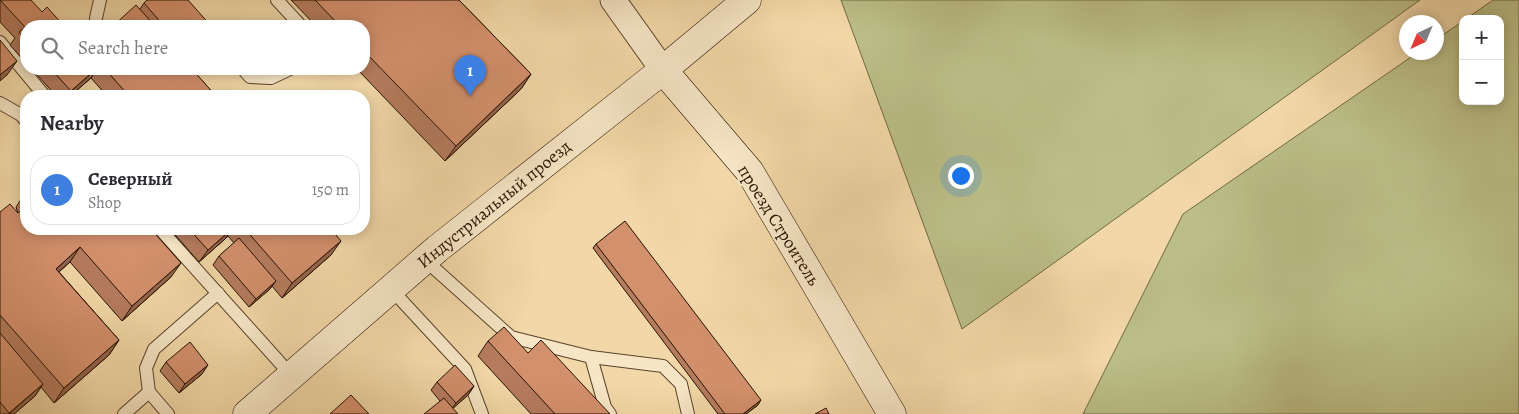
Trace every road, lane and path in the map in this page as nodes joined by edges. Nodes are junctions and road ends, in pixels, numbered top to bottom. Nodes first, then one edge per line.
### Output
1 (100, 0) edge
2 (277, 0) edge
3 (613, 0) edge
4 (747, 0) edge
5 (96, 18) dead end
6 (295, 20) edge
7 (0, 42) edge
8 (20, 66) edge
9 (663, 70) junction
10 (28, 75) edge
11 (249, 75) edge
12 (277, 75) edge
13 (41, 90) edge
14 (0, 103) edge
15 (20, 113) edge
16 (165, 235) edge
17 (425, 260) junction
18 (391, 289) junction
19 (218, 294) junction
20 (592, 357) junction
21 (291, 376) junction
22 (149, 392) junction
23 (124, 414) edge
24 (168, 414) edge
25 (246, 414) edge
26 (482, 414) edge
27 (610, 414) edge
28 (688, 414) edge
29 (892, 414) edge

1 - 5 lane
2 - 6 lane
3 - 9 street, проезд Строитель
4 - 9 street, Индустриальный проезд
7 - 8 lane
9 - 17 street, Индустриальный проезд
9 - 29 street, проезд Строитель
10 - 13 lane
11 - 12 lane
14 - 15 lane
16 - 19 lane
17 - 18 street, Индустриальный проезд
17 - 20 lane
18 - 21 street, Индустриальный проезд
18 - 26 lane
19 - 21 lane
19 - 22 lane
20 - 27 lane
20 - 28 lane
21 - 25 street, Индустриальный проезд
22 - 23 lane
22 - 24 lane

